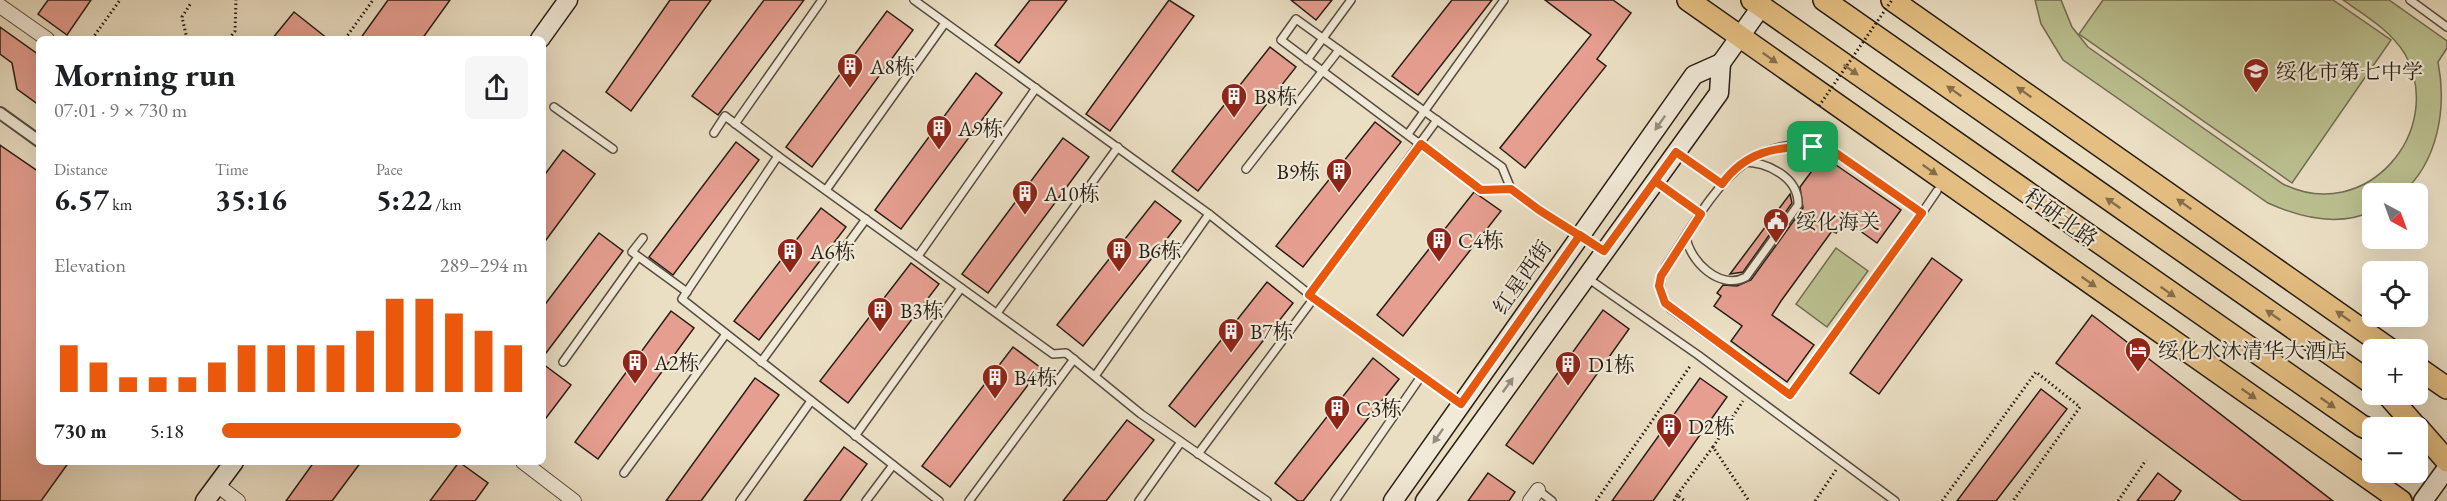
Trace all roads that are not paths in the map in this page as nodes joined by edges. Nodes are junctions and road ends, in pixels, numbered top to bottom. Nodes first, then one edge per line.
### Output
1 (568, 0) edge
2 (822, 0) edge
3 (914, 0) edge
4 (1351, 0) edge
5 (1504, 0) edge
6 (1688, 0) edge
7 (1824, 0) edge
8 (1892, 0) edge
9 (2410, 0) edge
10 (1756, 3) edge
11 (0, 6) edge
12 (945, 22) junction
13 (2447, 27) edge
14 (43, 36) edge
15 (542, 36) edge
16 (1740, 36) junction
17 (1323, 38) junction
18 (1339, 50) junction
19 (1307, 60) junction
20 (1721, 63) junction
21 (1323, 72) junction
22 (1036, 88) junction
23 (554, 107) dead end
24 (1424, 111) junction
25 (0, 113) edge
26 (1437, 120) junction
27 (735, 123) junction
28 (714, 133) dead end
29 (1408, 134) junction
30 (36, 139) edge
31 (1421, 144) junction
32 (1118, 147) junction
33 (613, 148) dead end
34 (1676, 152) junction
35 (778, 156) junction
36 (1743, 162) junction
37 (1246, 169) dead end
38 (1655, 181) junction
39 (1722, 184) junction
40 (1511, 189) junction
41 (826, 190) junction
42 (1937, 191) dead end
43 (1922, 213) junction
44 (1209, 214) junction
45 (1701, 214) junction
46 (866, 219) junction
47 (1580, 235) junction
48 (1686, 236) junction
49 (643, 238) dead end
50 (1604, 251) junction
51 (918, 256) junction
52 (638, 257) junction
53 (1586, 277) junction
54 (961, 288) junction
55 (687, 292) junction
56 (1311, 297) junction
57 (997, 314) junction
58 (726, 334) junction
59 (2375, 339) edge
60 (1074, 359) junction
61 (563, 362) dead end
62 (761, 362) junction
63 (1422, 375) junction
64 (2428, 375) edge
65 (1095, 376) junction
66 (2362, 376) edge
67 (2447, 388) edge
68 (811, 400) junction
69 (1461, 404) junction
70 (2397, 405) edge
71 (2408, 417) edge
72 (2362, 425) edge
73 (855, 436) junction
74 (2428, 440) edge
75 (1181, 442) junction
76 (1198, 454) junction
77 (2428, 454) edge
78 (2447, 462) edge
79 (232, 465) edge
80 (528, 465) edge
81 (893, 465) junction
82 (2447, 468) edge
83 (624, 472) dead end
84 (217, 485) junction
85 (1534, 496) edge
86 (205, 501) edge
87 (238, 501) edge
88 (574, 501) edge
89 (740, 501) edge
90 (866, 501) edge
91 (939, 501) edge
92 (969, 501) edge
93 (1139, 501) edge
94 (1268, 501) edge
95 (1335, 501) edge
96 (1393, 501) edge
97 (1425, 501) edge
98 (1552, 501) edge
99 (1895, 501) edge
100 (2401, 501) edge
101 (2423, 501) edge

1 - 15 main road
2 - 27 lane
3 - 12 lane
4 - 17 lane
5 - 24 lane
6 - 16 main road
66 -> 7 main road, 科研北路
59 -> 8 main road
9 - 13 lane
10 - 16 main road
10 -> 72 main road, 科研北路
11 - 14 street
12 - 22 lane
12 - 41 lane
16 - 20 main road
16 -> 100 main road
17 - 18 lane
17 - 19 lane
17 - 19 lane
18 - 21 lane
18 - 24 lane
19 - 21 lane
20 - 34 main road
20 -> 47 main road, 红星西街
21 - 29 lane
21 - 37 lane
22 - 32 lane
22 - 51 lane
23 - 33 lane
24 - 26 lane
24 - 29 lane
25 - 30 street
26 - 31 lane
26 - 40 lane
27 - 28 lane
27 - 35 lane
29 - 31 lane
31 - 40 lane
31 - 56 lane
32 - 44 lane
32 - 57 lane
34 - 38 main road
34 - 39 lane
35 - 41 lane
35 - 55 lane
36 - 39 lane
36 - 43 lane
36 - 48 lane
38 - 45 lane
38 - 50 main road
39 - 45 lane
40 - 47 lane
41 - 46 lane
42 - 43 lane
43 - 48 lane
44 - 56 lane
44 - 65 lane
45 - 48 lane
46 - 51 lane
46 - 62 lane
47 - 50 main road
47 - 69 main road, 红星西街
49 - 52 lane
50 - 53 main road
51 - 54 lane
52 - 55 lane
52 - 61 lane
97 -> 53 main road
53 - 99 lane
54 - 57 lane
54 - 73 lane
55 - 58 lane
56 - 63 lane
56 - 76 lane
57 - 60 lane
58 - 62 lane
58 - 83 lane
60 - 65 lane
60 - 92 lane
62 - 68 lane
63 - 69 lane
63 - 95 lane
64 - 67 main road
65 - 75 lane
68 - 73 lane
68 - 89 lane
69 -> 96 main road, 红星西街
70 - 71 main road
73 - 81 lane
74 - 78 main road
75 - 76 lane
75 - 93 lane
76 - 94 lane
77 - 78 main road
79 - 84 main road
80 - 88 street
81 - 90 lane
81 - 91 lane
82 - 101 main road
84 - 86 main road
84 - 87 street
85 - 98 lane

